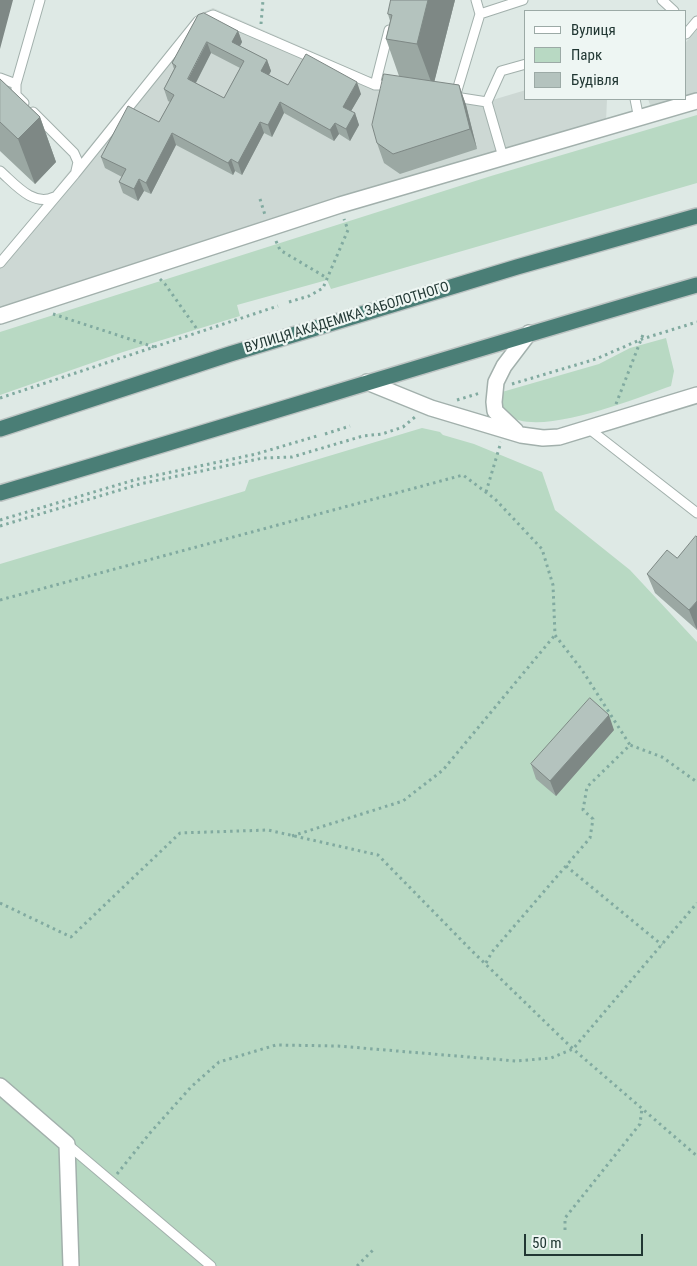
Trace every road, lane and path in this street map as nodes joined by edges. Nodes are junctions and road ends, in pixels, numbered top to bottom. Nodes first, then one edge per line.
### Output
1 (40, 0) edge
2 (263, 0) edge
3 (476, 0) edge
4 (523, 0) edge
5 (662, 0) edge
6 (673, 10) edge
7 (480, 14) junction
8 (392, 19) edge
9 (260, 34) junction
10 (524, 65) edge
11 (0, 78) edge
12 (16, 84) junction
13 (375, 85) junction
14 (393, 87) edge
15 (635, 100) edge
16 (697, 101) edge
17 (487, 102) junction
18 (639, 119) junction
19 (503, 157) junction
20 (0, 171) edge
21 (75, 174) junction
22 (57, 195) junction
23 (260, 199) dead end
24 (340, 205) junction
25 (697, 216) edge
26 (270, 227) junction
27 (0, 263) edge
28 (147, 267) junction
29 (327, 278) junction
30 (697, 285) edge
31 (289, 302) dead end
32 (28, 306) junction
33 (278, 306) dead end
34 (0, 316) edge
35 (697, 322) edge
36 (199, 332) junction
37 (644, 332) dead end
38 (529, 333) junction
39 (642, 338) junction
40 (154, 348) junction
41 (368, 382) junction
42 (495, 389) junction
43 (697, 395) edge
44 (0, 398) edge
45 (431, 408) junction
46 (610, 421) junction
47 (350, 426) dead end
48 (588, 428) junction
49 (0, 429) edge
50 (504, 430) junction
51 (325, 434) dead end
52 (521, 435) junction
53 (317, 436) dead end
54 (486, 492) junction
55 (0, 493) edge
56 (697, 513) edge
57 (0, 520) edge
58 (0, 526) edge
59 (0, 600) edge
60 (555, 635) junction
61 (630, 745) junction
62 (697, 782) edge
63 (292, 836) junction
64 (566, 866) junction
65 (0, 903) edge
66 (697, 903) edge
67 (662, 945) junction
68 (485, 964) junction
69 (573, 1049) junction
70 (0, 1086) edge
71 (642, 1108) junction
72 (67, 1144) junction
73 (697, 1156) edge
74 (115, 1183) junction
75 (565, 1230) dead end
76 (374, 1250) dead end
77 (71, 1266) edge
78 (211, 1266) edge
79 (357, 1266) edge

1 - 12 lane
2 - 9 path
3 - 7 lane
4 - 7 lane
5 - 6 lane
7 - 17 lane
8 - 13 lane
9 - 13 lane
9 - 21 lane
10 - 17 lane
11 - 12 lane
12 - 21 lane
13 - 14 lane
15 - 18 lane
16 - 18 street
17 - 19 lane
18 - 19 street
19 - 24 street
20 - 22 lane
21 - 22 lane
22 - 27 lane
23 - 26 path
24 - 26 street
24 - 29 path
25 - 49 highway, ВУЛИЦЯ АКАДЕМІКА ЗАБОЛОТНОГО
26 - 28 street
26 - 29 path
28 - 32 street
28 - 36 path
29 - 31 path
30 - 38 highway
32 - 34 street
32 - 40 path
33 - 36 path
35 - 39 path
36 - 40 path
37 - 39 path
38 - 41 highway
38 - 42 street
39 - 42 path
39 - 46 path
40 - 44 path
41 - 45 street
41 - 55 highway
42 - 45 path
42 - 52 street
43 - 46 street
45 - 50 street
45 - 58 path
46 - 48 street
47 - 51 path
48 - 52 street
48 - 56 lane
50 - 52 street
50 - 54 path
53 - 57 path
54 - 59 path
54 - 60 path
60 - 61 path
60 - 63 path
61 - 62 path
61 - 64 path
63 - 65 path
63 - 68 path
64 - 67 path
64 - 68 path
66 - 67 path
67 - 69 path
68 - 69 path
69 - 71 path
69 - 74 path
70 - 72 street
71 - 73 path
71 - 75 path
72 - 74 lane
72 - 77 street
74 - 78 lane
76 - 79 path

